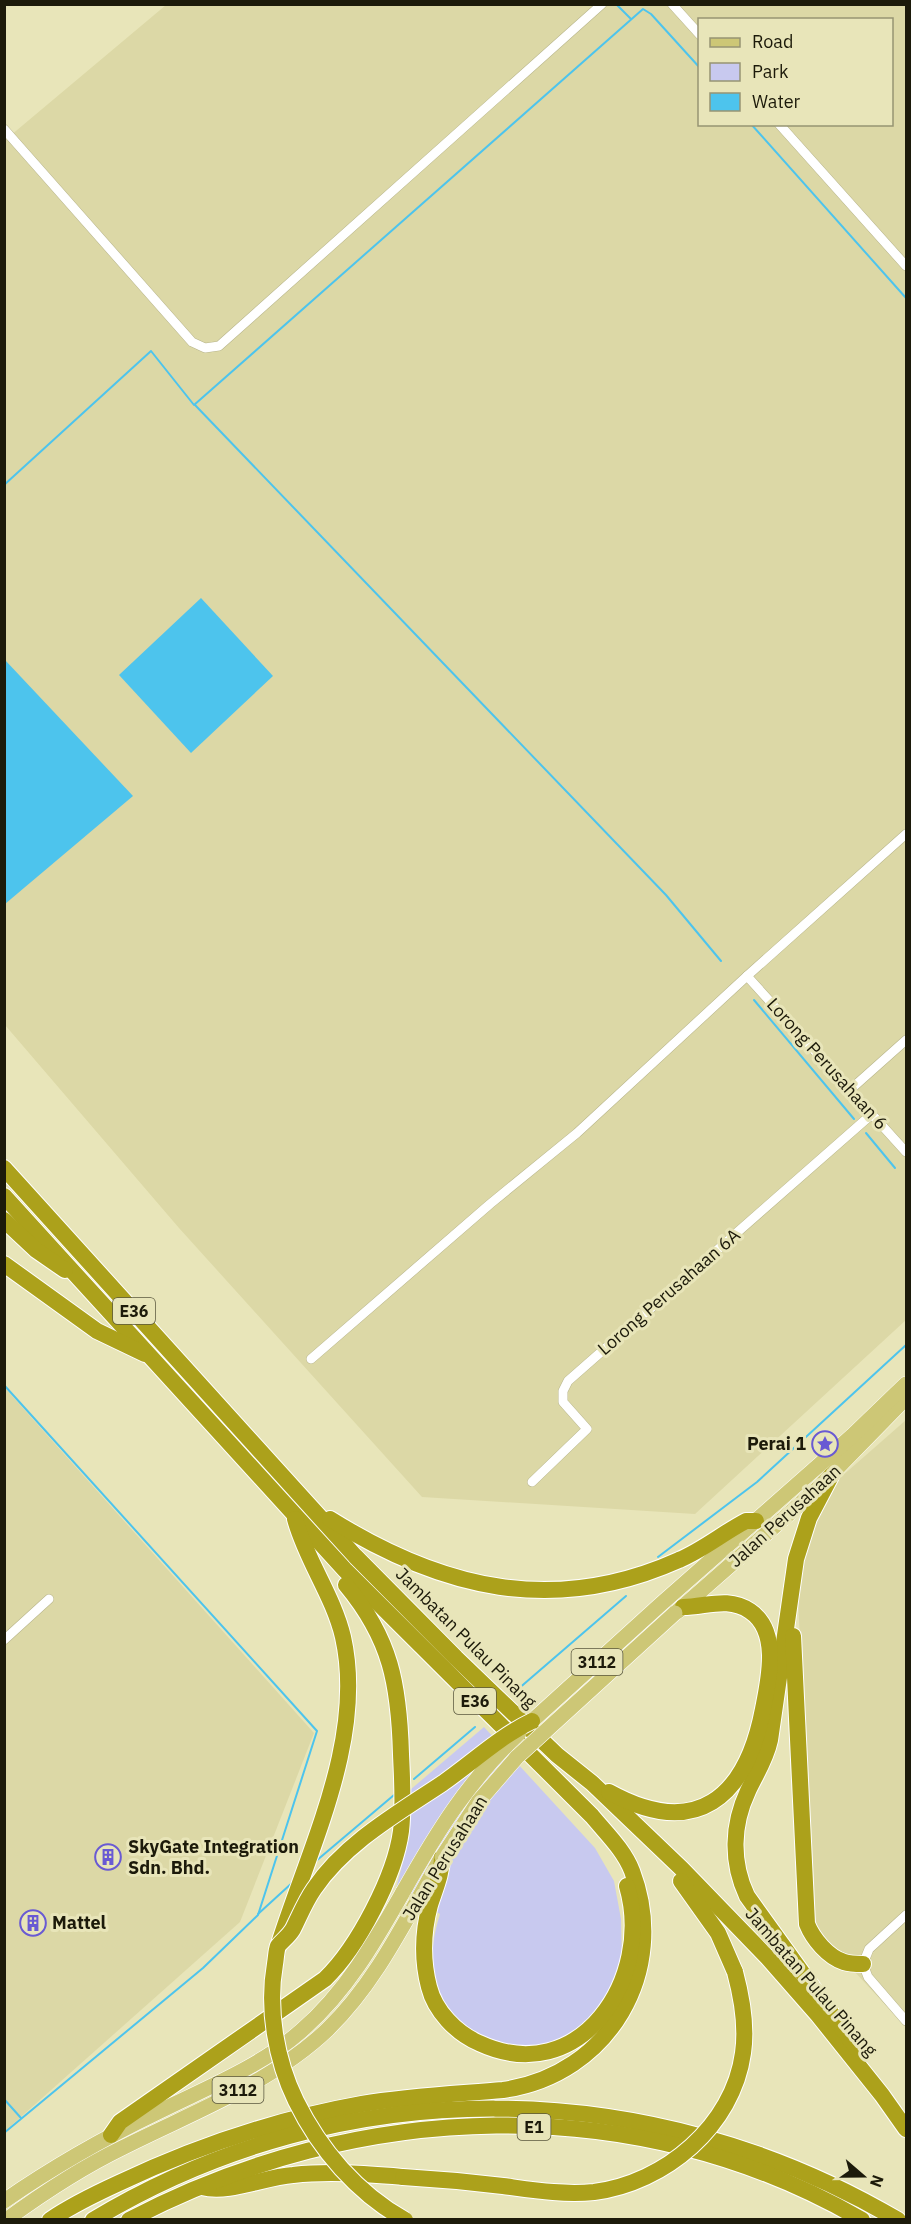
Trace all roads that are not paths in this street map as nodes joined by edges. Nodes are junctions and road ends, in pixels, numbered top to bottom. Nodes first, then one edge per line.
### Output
1 (602, 4) edge
2 (672, 4) edge
3 (698, 34) edge
4 (781, 126) edge
5 (4, 129) edge
6 (906, 266) edge
7 (906, 834) edge
8 (747, 976) junction
9 (906, 1040) edge
10 (851, 1089) junction
11 (872, 1114) junction
12 (906, 1152) edge
13 (4, 1168) edge
14 (4, 1196) edge
15 (4, 1220) edge
16 (4, 1264) edge
17 (82, 1279) junction
18 (152, 1357) junction
19 (311, 1359) dead end
20 (906, 1384) edge
21 (906, 1398) edge
22 (831, 1476) junction
23 (532, 1482) dead end
24 (311, 1508) junction
25 (294, 1515) junction
26 (756, 1521) junction
27 (340, 1565) junction
28 (49, 1599) dead end
29 (789, 1605) junction
30 (679, 1610) junction
31 (4, 1640) edge
32 (532, 1721) junction
33 (592, 1784) junction
34 (609, 1837) junction
35 (651, 1839) junction
36 (442, 1857) junction
37 (906, 1915) edge
38 (278, 1947) junction
39 (863, 1964) junction
40 (906, 2021) edge
41 (882, 2095) junction
42 (906, 2129) edge
43 (111, 2135) junction
44 (160, 2184) junction
45 (198, 2186) junction
46 (4, 2201) edge
47 (6, 2220) edge
48 (50, 2220) edge
49 (70, 2220) edge
50 (93, 2220) edge
51 (129, 2220) edge
52 (405, 2220) edge
53 (862, 2220) edge
54 (898, 2220) edge

1 - 5 street
2 - 3 street
4 - 6 street
7 - 8 street
8 - 10 street, Lorong Perusahaan 6
8 - 19 street
9 - 10 street
10 - 11 street, Lorong Perusahaan 6
11 - 12 street, Lorong Perusahaan 6
11 - 23 street, Lorong Perusahaan 6A
13 - 24 highway, Jambatan Pulau Pinang / E36
14 - 17 highway, Jambatan Pulau Pinang / E36
15 - 17 highway, Jambatan Pulau Pinang / E36
16 - 18 highway
17 - 18 highway, Jambatan Pulau Pinang / E36
18 - 25 highway, Jambatan Pulau Pinang / E36
20 - 26 main road, Jalan Perusahaan / 3112
21 - 22 main road, Jalan Perusahaan / 3112
22 - 29 highway
22 - 30 main road, Jalan Perusahaan / 3112
24 - 26 highway
24 - 33 highway, Jambatan Pulau Pinang / E36
25 - 27 highway, Jambatan Pulau Pinang / E36
25 - 38 highway
26 - 32 main road, Jalan Perusahaan / 3112
27 - 34 highway, Jambatan Pulau Pinang / E36
27 - 43 highway
28 - 31 street
29 - 39 highway
29 - 41 highway
30 - 33 highway
30 - 36 main road, Jalan Perusahaan / 3112, bridge
32 - 38 highway, bridge
32 - 43 main road, Jalan Perusahaan / 3112, bridge
33 - 35 highway, Jambatan Pulau Pinang / E36
34 - 36 highway
34 - 48 highway, Jambatan Pulau Pinang
35 - 41 highway, Jambatan Pulau Pinang / E36
35 - 45 highway, bridge
36 - 47 main road, Jalan Perusahaan / 3112
37 - 39 street
38 - 52 highway, bridge
39 - 40 street
41 - 42 highway, Jambatan Pulau Pinang / E36
43 - 46 main road, Jalan Perusahaan / 3112
44 - 49 highway
44 - 50 highway, E1
44 - 54 highway, E1
45 - 51 highway, E1
45 - 53 highway, E1

